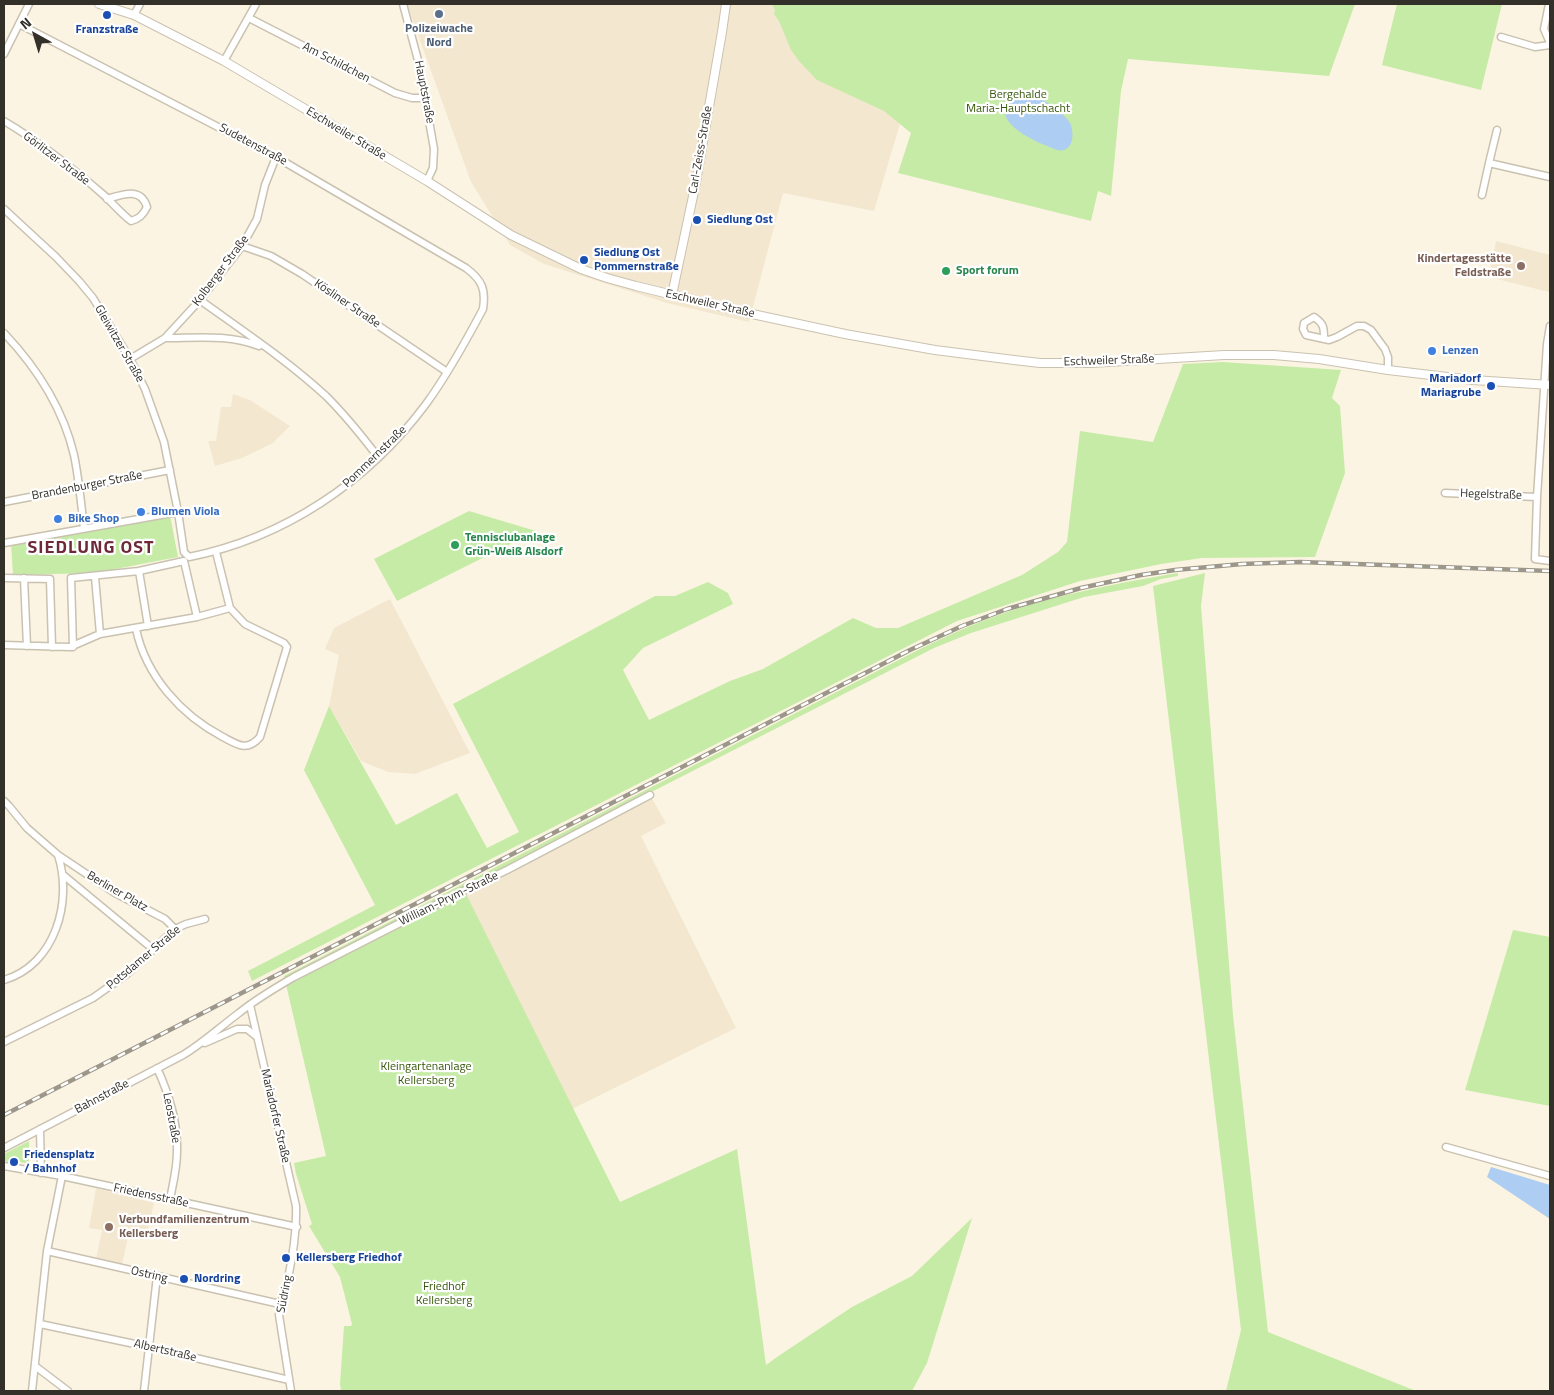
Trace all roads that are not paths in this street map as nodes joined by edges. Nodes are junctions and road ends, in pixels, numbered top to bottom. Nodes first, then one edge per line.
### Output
1 (30, 4) edge
2 (100, 4) edge
3 (140, 4) edge
4 (256, 4) edge
5 (403, 4) edge
6 (726, 4) edge
7 (1549, 4) edge
8 (134, 15) junction
9 (249, 18) junction
10 (19, 24) junction
11 (1501, 37) dead end
12 (1550, 44) edge
13 (4, 54) edge
14 (224, 61) junction
15 (425, 98) junction
16 (4, 121) edge
17 (1497, 130) dead end
18 (276, 156) junction
19 (1490, 163) junction
20 (1550, 177) edge
21 (427, 181) junction
22 (1482, 195) dead end
23 (107, 198) junction
24 (4, 208) edge
25 (242, 246) junction
26 (479, 279) joint
27 (672, 295) junction
28 (200, 300) junction
29 (1550, 326) edge
30 (4, 333) edge
31 (165, 338) junction
32 (1324, 339) dead end
33 (270, 350) junction
34 (130, 359) junction
35 (1388, 370) junction
36 (447, 372) junction
37 (1548, 385) edge
38 (378, 457) junction
39 (170, 470) junction
40 (79, 488) junction
41 (1445, 492) dead end
42 (1537, 496) junction
43 (4, 502) edge
44 (178, 512) junction
45 (84, 528) junction
46 (4, 543) edge
47 (216, 552) junction
48 (189, 557) joint
49 (1550, 561) edge
50 (139, 571) junction
51 (94, 577) junction
52 (4, 578) edge
53 (24, 578) junction
54 (230, 608) junction
55 (197, 617) junction
56 (148, 626) junction
57 (136, 629) junction
58 (100, 634) junction
59 (4, 645) edge
60 (28, 646) junction
61 (52, 647) junction
62 (73, 647) junction
63 (650, 795) dead end
64 (4, 801) edge
65 (58, 855) junction
66 (62, 874) junction
67 (205, 919) dead end
68 (175, 929) junction
69 (154, 950) junction
70 (4, 980) edge
71 (250, 1005) junction
72 (257, 1037) junction
73 (4, 1042) edge
74 (200, 1045) junction
75 (157, 1068) junction
76 (40, 1129) junction
77 (1446, 1147) dead end
78 (4, 1148) edge
79 (4, 1166) edge
80 (41, 1173) junction
81 (62, 1176) junction
82 (1550, 1176) edge
83 (170, 1199) junction
84 (297, 1227) junction
85 (46, 1251) junction
86 (157, 1276) junction
87 (280, 1304) junction
88 (40, 1324) junction
89 (149, 1347) junction
90 (35, 1366) junction
91 (289, 1380) junction
92 (32, 1391) edge
93 (68, 1391) edge
94 (144, 1391) edge
95 (291, 1391) edge

1 - 10 street
2 - 8 street, Eschweiler Straße
3 - 8 street
4 - 9 street
5 - 15 street, Hauptstraße
6 - 27 street, Carl-Zeiss-Straße
7 - 12 street
8 - 14 street, Eschweiler Straße
9 - 14 street
9 - 15 street, Am Schildchen
10 - 13 street
10 - 18 street, Sudetenstraße
11 - 12 street
14 - 21 street, Eschweiler Straße
15 - 21 street, Hauptstraße
16 - 23 street, Görlitzer Straße
17 - 19 street
18 - 25 street, Kolberger Straße
18 - 26 street, Sudetenstraße
19 - 20 street
19 - 22 street
21 - 27 street, Eschweiler Straße
23 - 23 street, Görlitzer Straße
24 - 34 street, Gleiwitzer Straße
25 - 28 street, Kolberger Straße
25 - 36 street, Kösliner Straße
26 - 36 street, Pommernstraße
27 - 35 street, Eschweiler Straße
28 - 31 street, Kolberger Straße
28 - 33 street
29 - 37 street
30 - 40 street
31 - 33 street
31 - 34 street, Kolberger Straße
32 - 35 street
33 - 38 street
34 - 39 street, Gleiwitzer Straße
35 - 37 street, Eschweiler Straße
36 - 38 street, Pommernstraße
37 - 42 street
38 - 47 street, Pommernstraße
39 - 40 street, Brandenburger Straße
39 - 44 street, Gleiwitzer Straße
40 - 43 street, Brandenburger Straße
40 - 45 street
41 - 42 street, Hegelstraße
42 - 49 street
44 - 45 street
44 - 48 street, Gleiwitzer Straße
45 - 46 street
47 - 48 street, Pommernstraße
47 - 54 street
50 - 51 street
50 - 55 street
50 - 56 street
51 - 58 street
51 - 62 street
52 - 53 street
53 - 60 street
53 - 61 street
54 - 55 street
54 - 57 street
55 - 56 street
56 - 57 street
57 - 58 street
58 - 62 street
59 - 60 street
60 - 61 street
61 - 62 street
63 - 71 street, William-Prym-Straße
64 - 65 street, Berliner Platz
65 - 66 street
65 - 68 street, Berliner Platz
66 - 69 street, Berliner Platz
66 - 70 street
67 - 68 street, Potsdamer Straße
68 - 69 street, Potsdamer Straße
69 - 73 street, Potsdamer Straße
71 - 72 street, Mariadorfer Straße
71 - 74 street, Bahnstraße
72 - 74 street, Bahnstraße
72 - 84 street, Mariadorfer Straße
74 - 75 street, Bahnstraße
75 - 76 street, Bahnstraße
75 - 83 street, Leostraße
76 - 78 street, Bahnstraße
76 - 80 street
77 - 82 street
79 - 80 street, Friedensstraße
80 - 81 street, Friedensstraße
81 - 83 street, Friedensstraße
81 - 85 street
83 - 84 street, Friedensstraße
84 - 87 street, Südring
85 - 86 street, Ostring
85 - 88 street
86 - 87 street, Ostring
86 - 89 street
87 - 91 street, Südring
88 - 89 street, Albertstraße
88 - 90 street
89 - 91 street, Albertstraße
89 - 94 street
90 - 92 street
90 - 93 street
91 - 95 street, Südring

